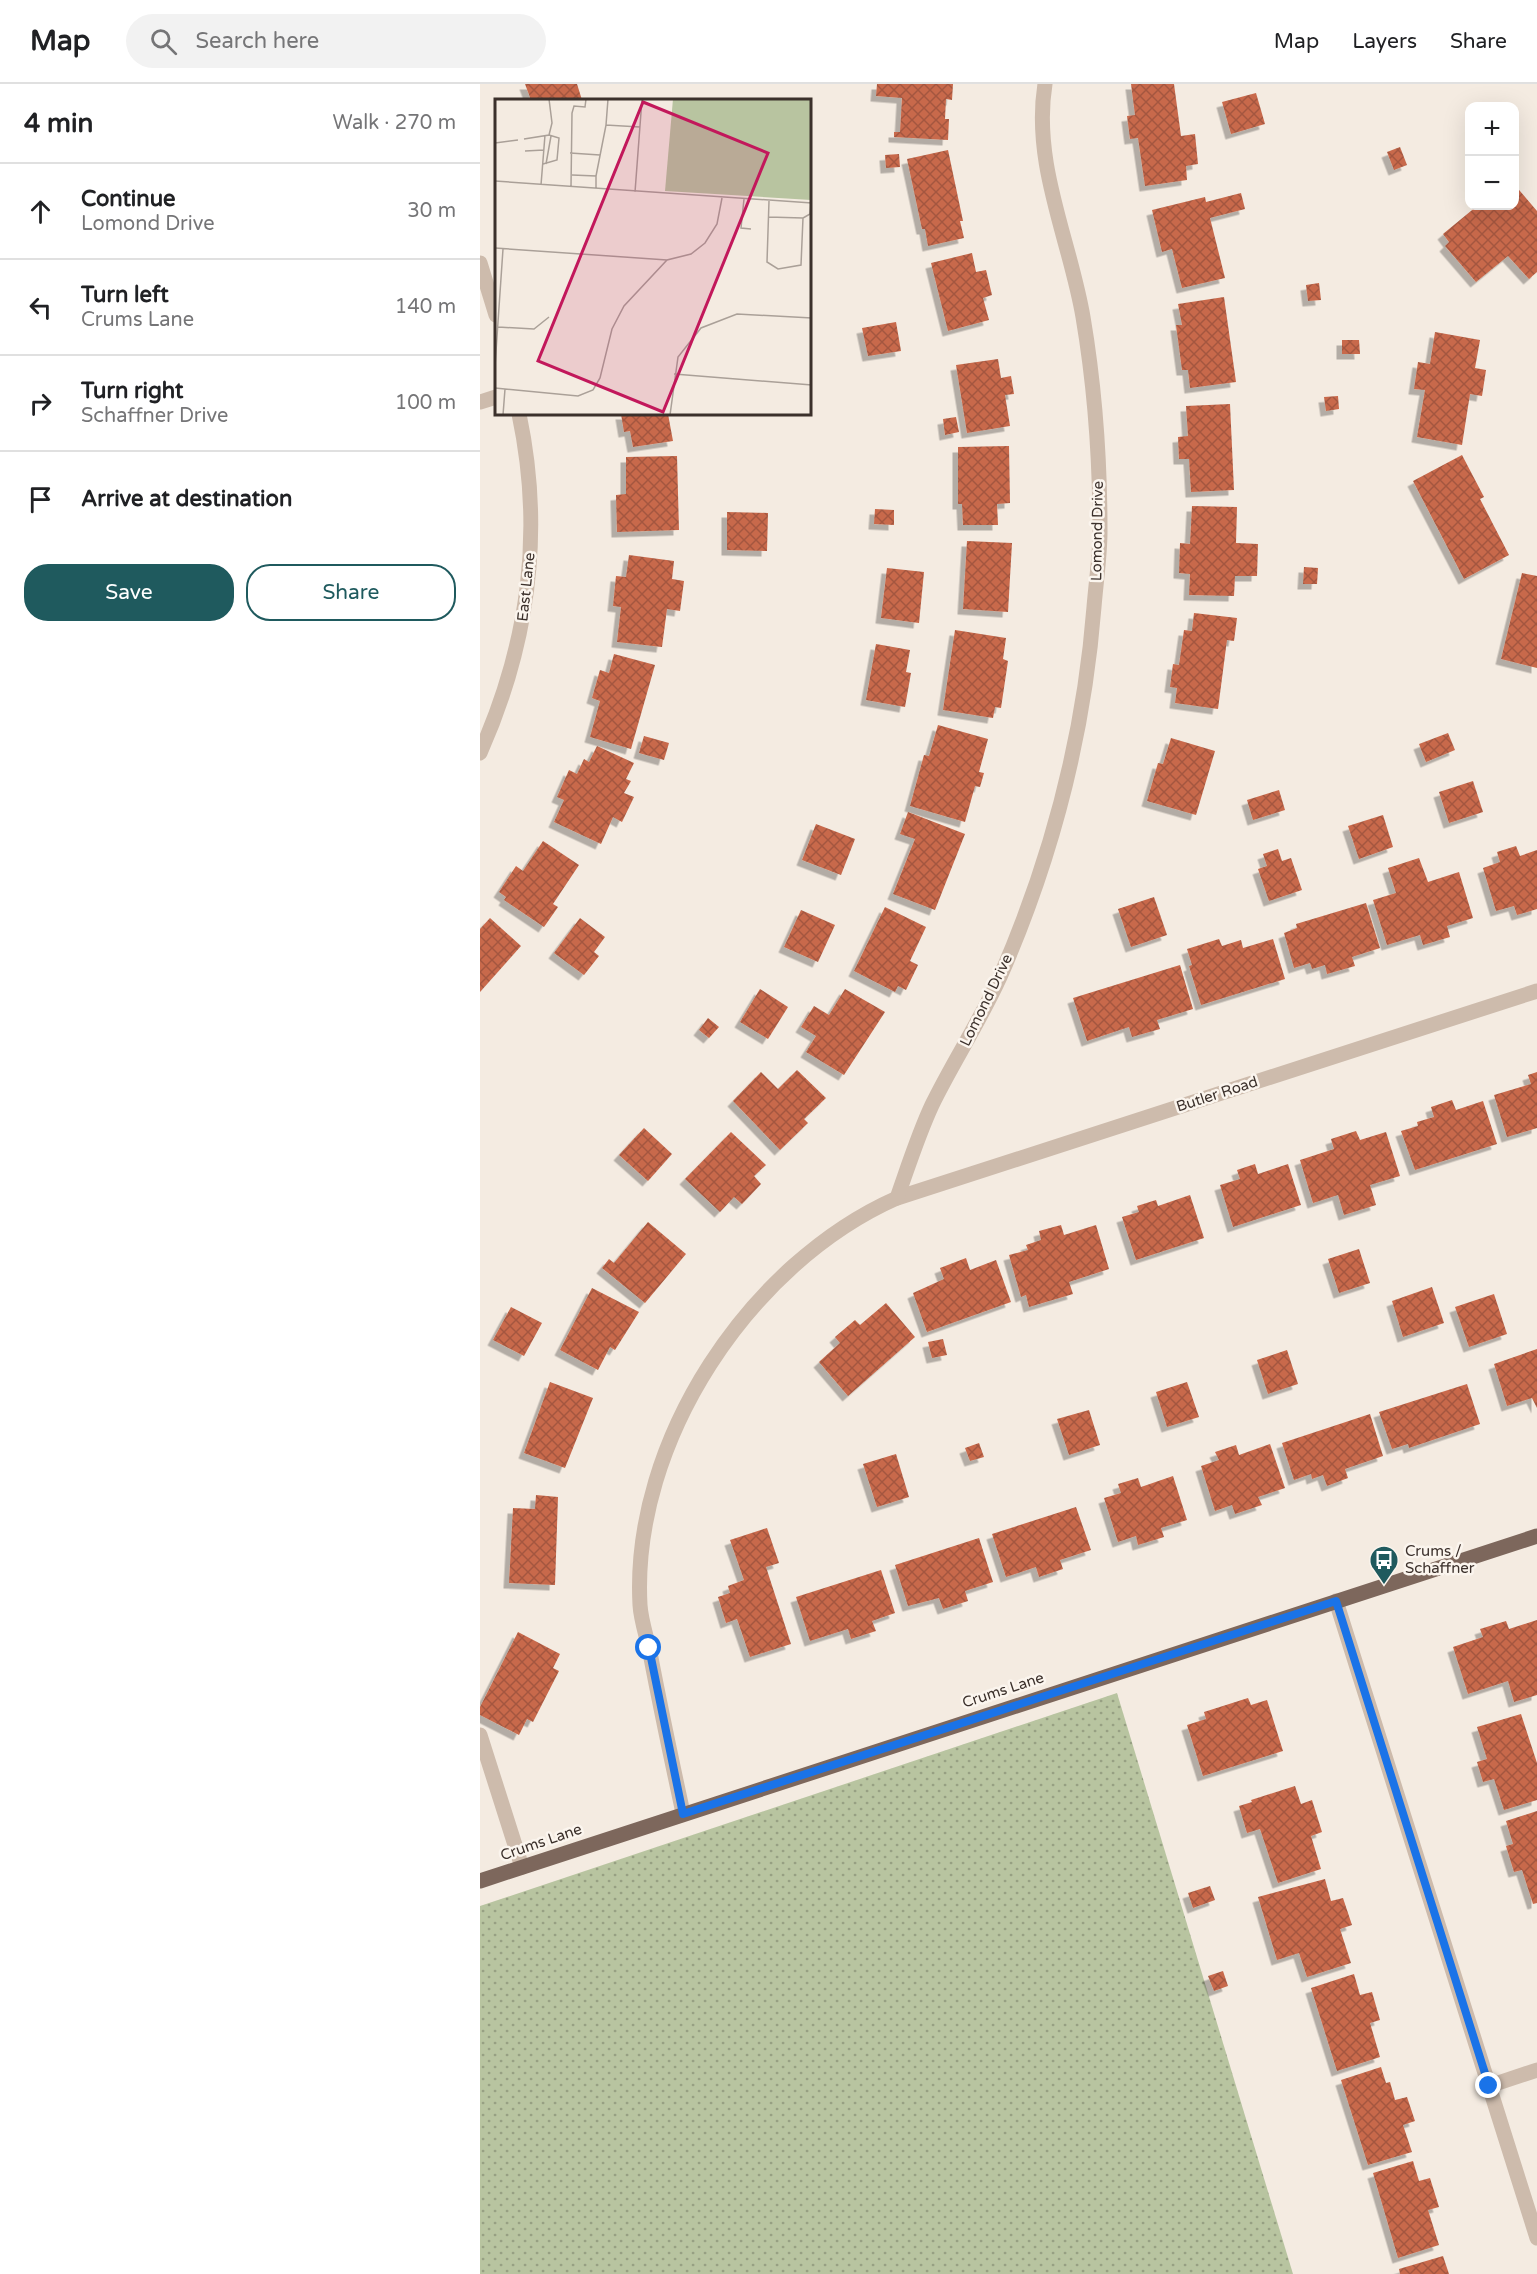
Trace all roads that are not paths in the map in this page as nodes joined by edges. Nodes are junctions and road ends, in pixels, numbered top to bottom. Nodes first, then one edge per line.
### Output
1 (1045, 84) edge
2 (480, 263) edge
3 (495, 312) edge
4 (495, 397) edge
5 (480, 402) edge
6 (519, 416) edge
7 (480, 753) edge
8 (1537, 991) edge
9 (897, 1198) junction
10 (1537, 1536) edge
11 (1336, 1601) junction
12 (480, 1735) edge
13 (683, 1814) junction
14 (522, 1867) junction
15 (480, 1881) edge
16 (1537, 2070) edge
17 (1489, 2086) junction
18 (1537, 2238) edge

1 - 9 street, Lomond Drive
2 - 3 street
4 - 5 street
6 - 7 street, East Lane
8 - 9 street, Butler Road
9 - 13 street
10 - 11 main road, Crums Lane
11 - 13 main road, Crums Lane
11 - 17 street
12 - 14 street
13 - 14 main road, Crums Lane
14 - 15 main road, Crums Lane
16 - 17 street
17 - 18 street

